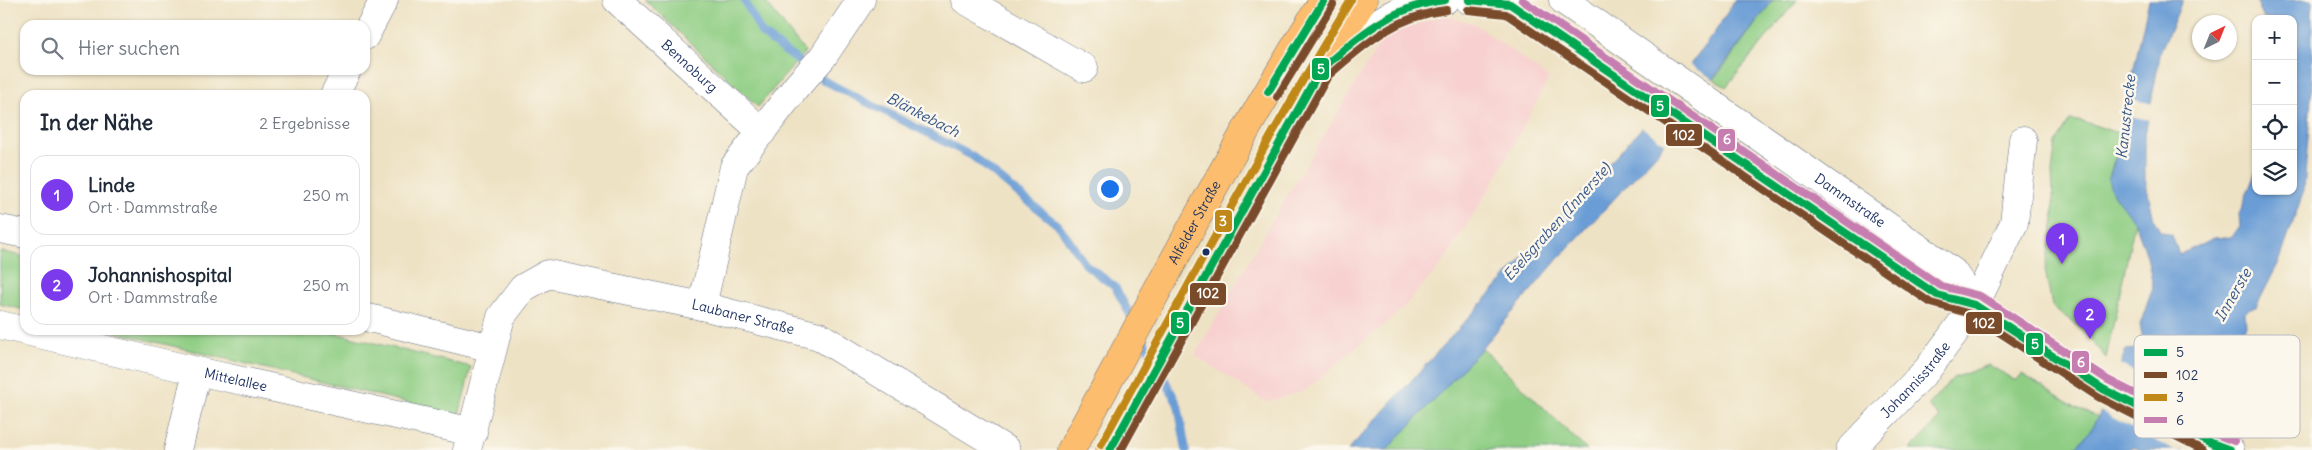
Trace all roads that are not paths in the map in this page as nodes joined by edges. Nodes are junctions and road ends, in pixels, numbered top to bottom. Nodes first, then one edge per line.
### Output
1 (384, 0) edge
2 (616, 0) edge
3 (861, 0) edge
4 (965, 0) edge
5 (1324, 0) edge
6 (1363, 0) edge
7 (1445, 0) edge
8 (1469, 0) edge
9 (1563, 0) edge
10 (1507, 2) edge
11 (370, 27) edge
12 (1084, 68) dead end
13 (1320, 70) junction
14 (344, 75) edge
15 (337, 90) edge
16 (762, 132) junction
17 (2023, 140) dead end
18 (0, 229) edge
19 (20, 233) edge
20 (1975, 305) junction
21 (702, 306) junction
22 (370, 318) edge
23 (0, 324) edge
24 (20, 329) edge
25 (46, 335) edge
26 (492, 348) junction
27 (197, 371) junction
28 (2134, 404) edge
29 (2203, 438) edge
30 (470, 441) edge
31 (178, 450) edge
32 (1006, 450) edge
33 (1071, 450) edge
34 (1110, 450) edge
35 (1850, 450) edge
36 (2230, 450) edge

1 - 11 street
2 - 16 street, Bennoburg
3 - 16 street
4 - 12 street
5 - 33 main road, Alfelder Straße
6 - 13 main road
7 - 13 street
8 - 10 street
9 - 20 street, Dammstraße
10 - 20 street, Dammstraße
13 - 34 main road
14 - 15 street
16 - 21 street
17 - 20 street
18 - 19 street
20 - 28 street, Dammstraße
20 - 35 street, Johannisstraße
21 - 26 street, Laubaner Straße
21 - 32 street, Laubaner Straße
22 - 26 street
23 - 24 street, Mittelallee
25 - 27 street, Mittelallee
26 - 30 street, Laubaner Straße
27 - 30 street, Mittelallee
27 - 31 street
29 - 36 street, Dammstraße

